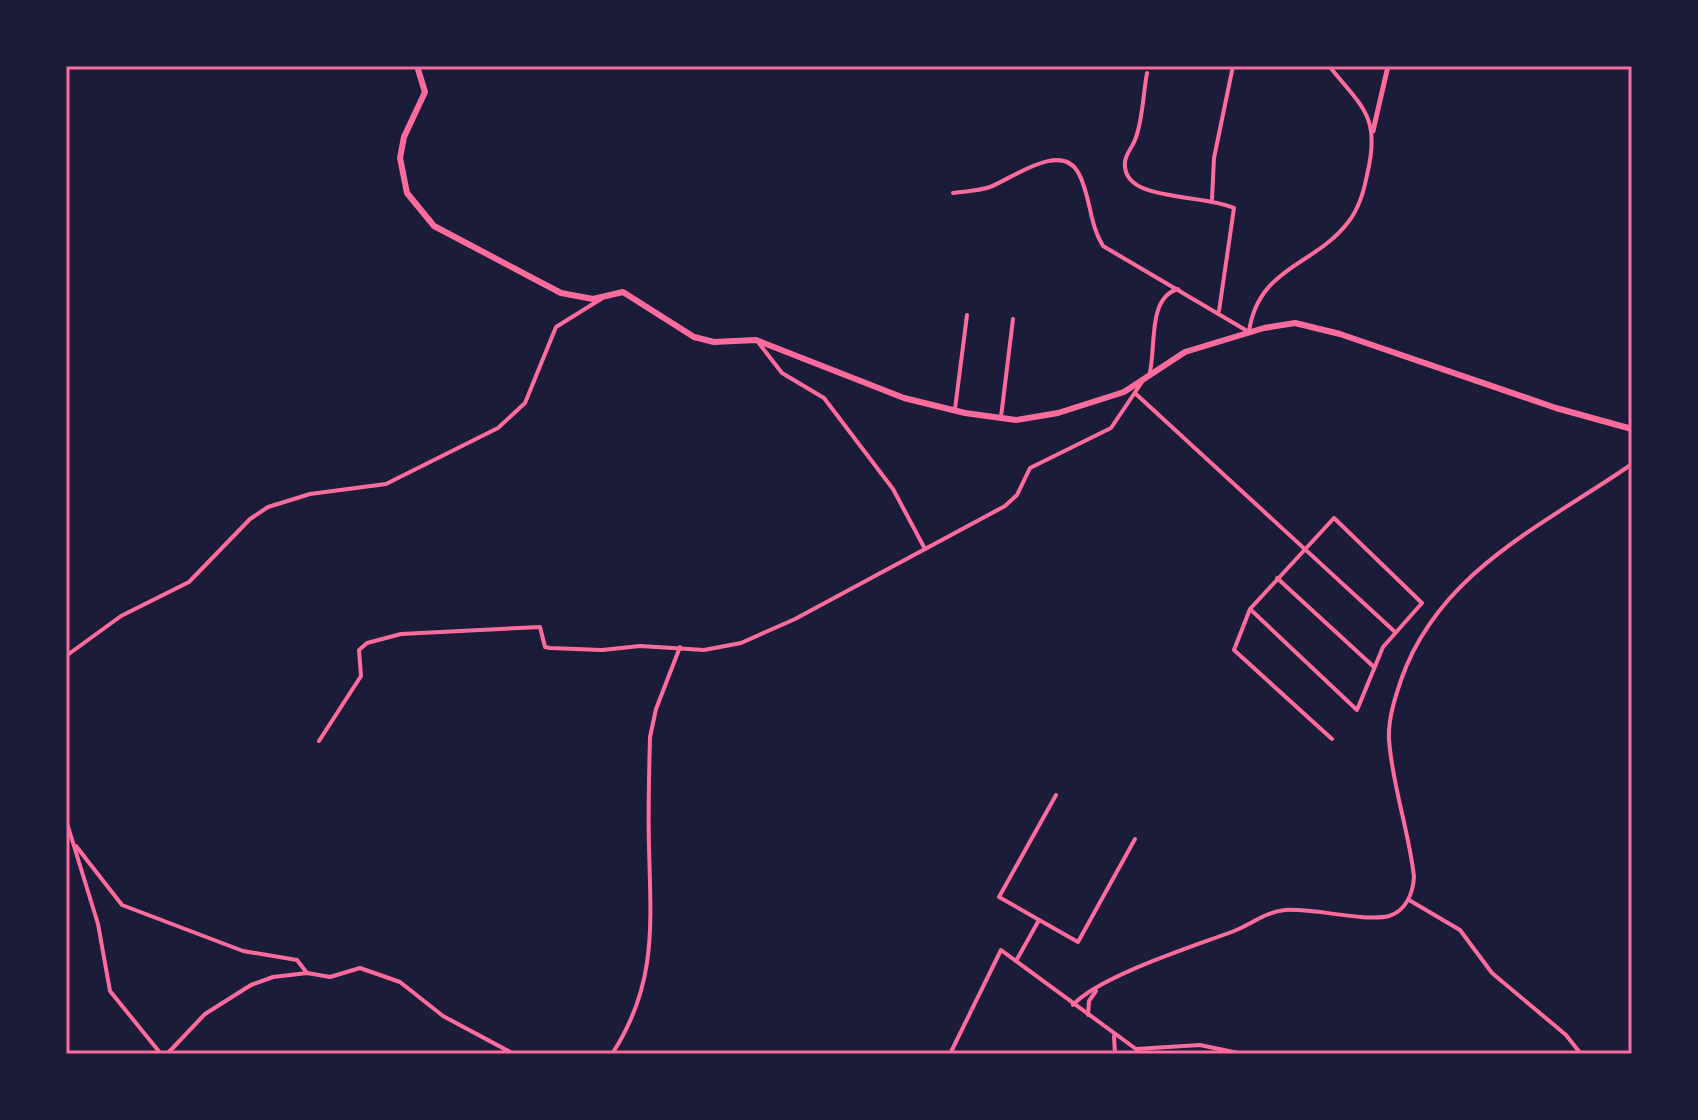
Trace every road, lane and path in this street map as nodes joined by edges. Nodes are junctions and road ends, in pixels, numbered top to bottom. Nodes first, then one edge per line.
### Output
1 (417, 66) edge
2 (1233, 66) edge
3 (1329, 66) edge
4 (1388, 66) edge
5 (1147, 73) dead end
6 (1373, 131) junction
7 (953, 193) dead end
8 (1212, 199) junction
9 (1178, 289) junction
10 (603, 297) junction
11 (1219, 311) junction
12 (967, 315) dead end
13 (1013, 319) dead end
14 (1249, 332) junction
15 (756, 340) junction
16 (1145, 380) junction
17 (1136, 394) junction
18 (954, 412) junction
19 (1001, 417) junction
20 (1632, 429) edge
21 (1632, 464) edge
22 (1305, 548) junction
23 (925, 549) junction
24 (1277, 578) junction
25 (1250, 609) junction
26 (1394, 631) junction
27 (680, 647) junction
28 (66, 656) edge
29 (1374, 667) junction
30 (1332, 739) dead end
31 (319, 741) dead end
32 (1056, 795) dead end
33 (66, 820) edge
34 (1135, 839) dead end
35 (76, 846) junction
36 (1409, 899) junction
37 (1039, 920) junction
38 (1016, 961) junction
39 (307, 973) junction
40 (1098, 989) junction
41 (1073, 1005) junction
42 (1088, 1015) junction
43 (1112, 1034) junction
44 (1152, 1049) junction
45 (164, 1054) edge
46 (514, 1054) edge
47 (612, 1054) edge
48 (950, 1054) edge
49 (1115, 1054) edge
50 (1141, 1054) edge
51 (1243, 1054) edge
52 (1581, 1054) edge

1 - 10 main road
2 - 8 street
3 - 6 street
4 - 6 street
5 - 8 street
6 - 14 street
7 - 9 street
8 - 11 street
9 - 11 street
9 - 16 street
10 - 15 main road
10 - 28 street
11 - 14 street
12 - 18 street
13 - 19 street
14 - 16 main road
14 - 20 main road
15 - 18 main road
15 - 23 street
16 - 17 street
16 - 19 main road
17 - 22 street
17 - 23 street
18 - 19 main road
21 - 36 street
22 - 24 street
22 - 26 street
22 - 26 street
23 - 27 street
24 - 25 street
24 - 29 street
25 - 29 street
25 - 30 street
26 - 29 street
27 - 31 street
27 - 47 street
32 - 37 street
33 - 35 street
34 - 37 street
35 - 39 street
35 - 45 street
36 - 40 street
36 - 52 street
37 - 38 street
38 - 41 street
38 - 48 street
39 - 45 street
39 - 46 street
40 - 41 street
40 - 42 street
41 - 42 street
42 - 43 street
43 - 44 street
43 - 49 street
44 - 50 street
44 - 51 street

